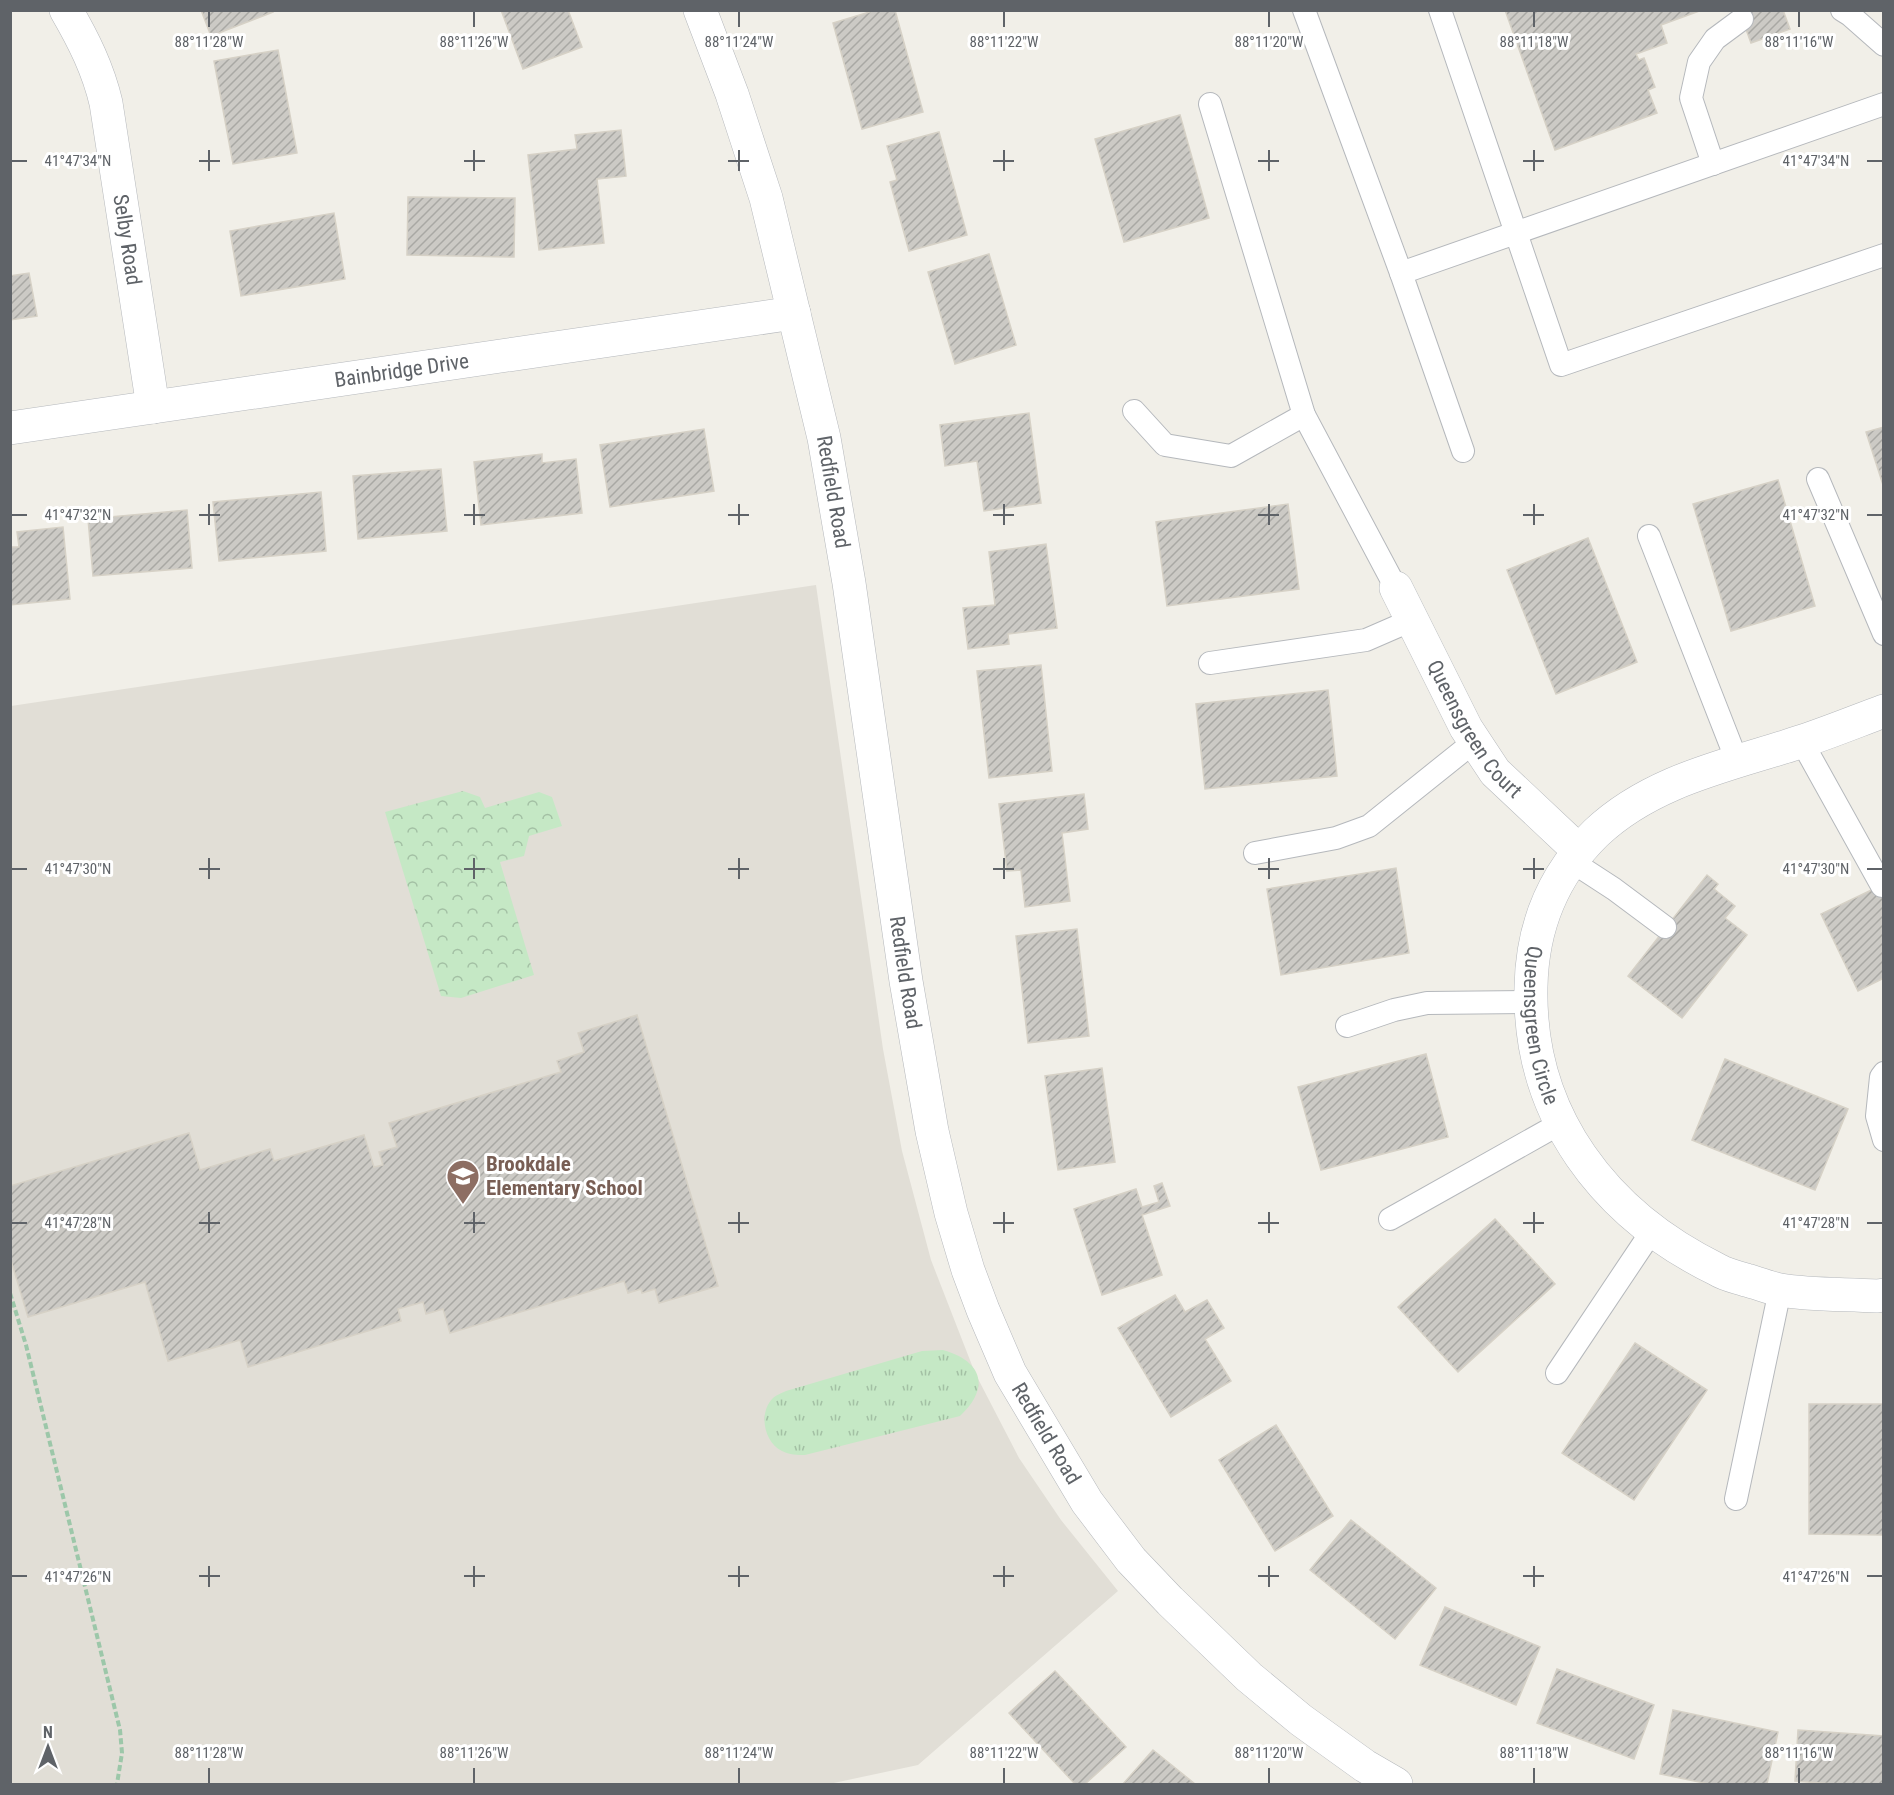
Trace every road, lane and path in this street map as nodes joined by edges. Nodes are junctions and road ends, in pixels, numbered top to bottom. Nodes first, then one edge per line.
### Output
1 (66, 10) edge
2 (700, 10) edge
3 (1304, 10) edge
4 (1440, 10) edge
5 (1842, 10) edge
6 (1742, 19) dead end
7 (1884, 45) edge
8 (1210, 104) dead end
9 (1884, 104) edge
10 (1713, 164) junction
11 (1517, 232) junction
12 (1884, 255) edge
13 (1401, 273) junction
14 (794, 313) junction
15 (153, 407) junction
16 (1134, 411) dead end
17 (1304, 415) junction
18 (10, 428) edge
19 (1463, 451) dead end
20 (1818, 479) dead end
21 (1649, 536) dead end
22 (1396, 588) joint
23 (1412, 620) junction
24 (1884, 634) edge
25 (1210, 663) dead end
26 (1884, 711) edge
27 (1475, 741) junction
28 (1802, 741) junction
29 (1737, 761) junction
30 (1255, 853) dead end
31 (1575, 856) junction
32 (1882, 885) dead end
33 (1665, 927) dead end
34 (1530, 1002) junction
35 (1347, 1026) dead end
36 (1884, 1073) edge
37 (1561, 1123) junction
38 (1884, 1140) edge
39 (1390, 1219) dead end
40 (1652, 1231) junction
41 (1780, 1290) junction
42 (10, 1293) edge
43 (1884, 1295) edge
44 (1557, 1373) dead end
45 (1736, 1499) dead end
46 (117, 1785) edge
47 (1396, 1785) edge

1 - 15 street, Selby Road
2 - 14 street, Redfield Road
3 - 13 lane
4 - 11 lane
5 - 7 lane
6 - 10 lane
8 - 17 lane
9 - 10 lane
10 - 11 lane
11 - 12 lane
11 - 13 lane
13 - 19 lane
14 - 15 street, Bainbridge Drive
14 - 47 street, Redfield Road
15 - 18 street, Bainbridge Drive
16 - 17 lane
17 - 22 lane
20 - 24 lane
21 - 29 lane
22 - 23 street, Queensgreen Court
23 - 25 lane
23 - 27 street, Queensgreen Court
26 - 28 street, Queensgreen Circle
27 - 30 lane
27 - 31 street, Queensgreen Court
28 - 29 street, Queensgreen Circle
28 - 32 lane
29 - 31 street, Queensgreen Circle
31 - 33 lane
31 - 34 street, Queensgreen Circle
34 - 35 lane
34 - 37 street, Queensgreen Circle
36 - 38 lane
37 - 39 lane
37 - 40 street, Queensgreen Circle
40 - 41 street, Queensgreen Circle
40 - 44 lane
41 - 43 street, Queensgreen Circle
41 - 45 lane
42 - 46 path

